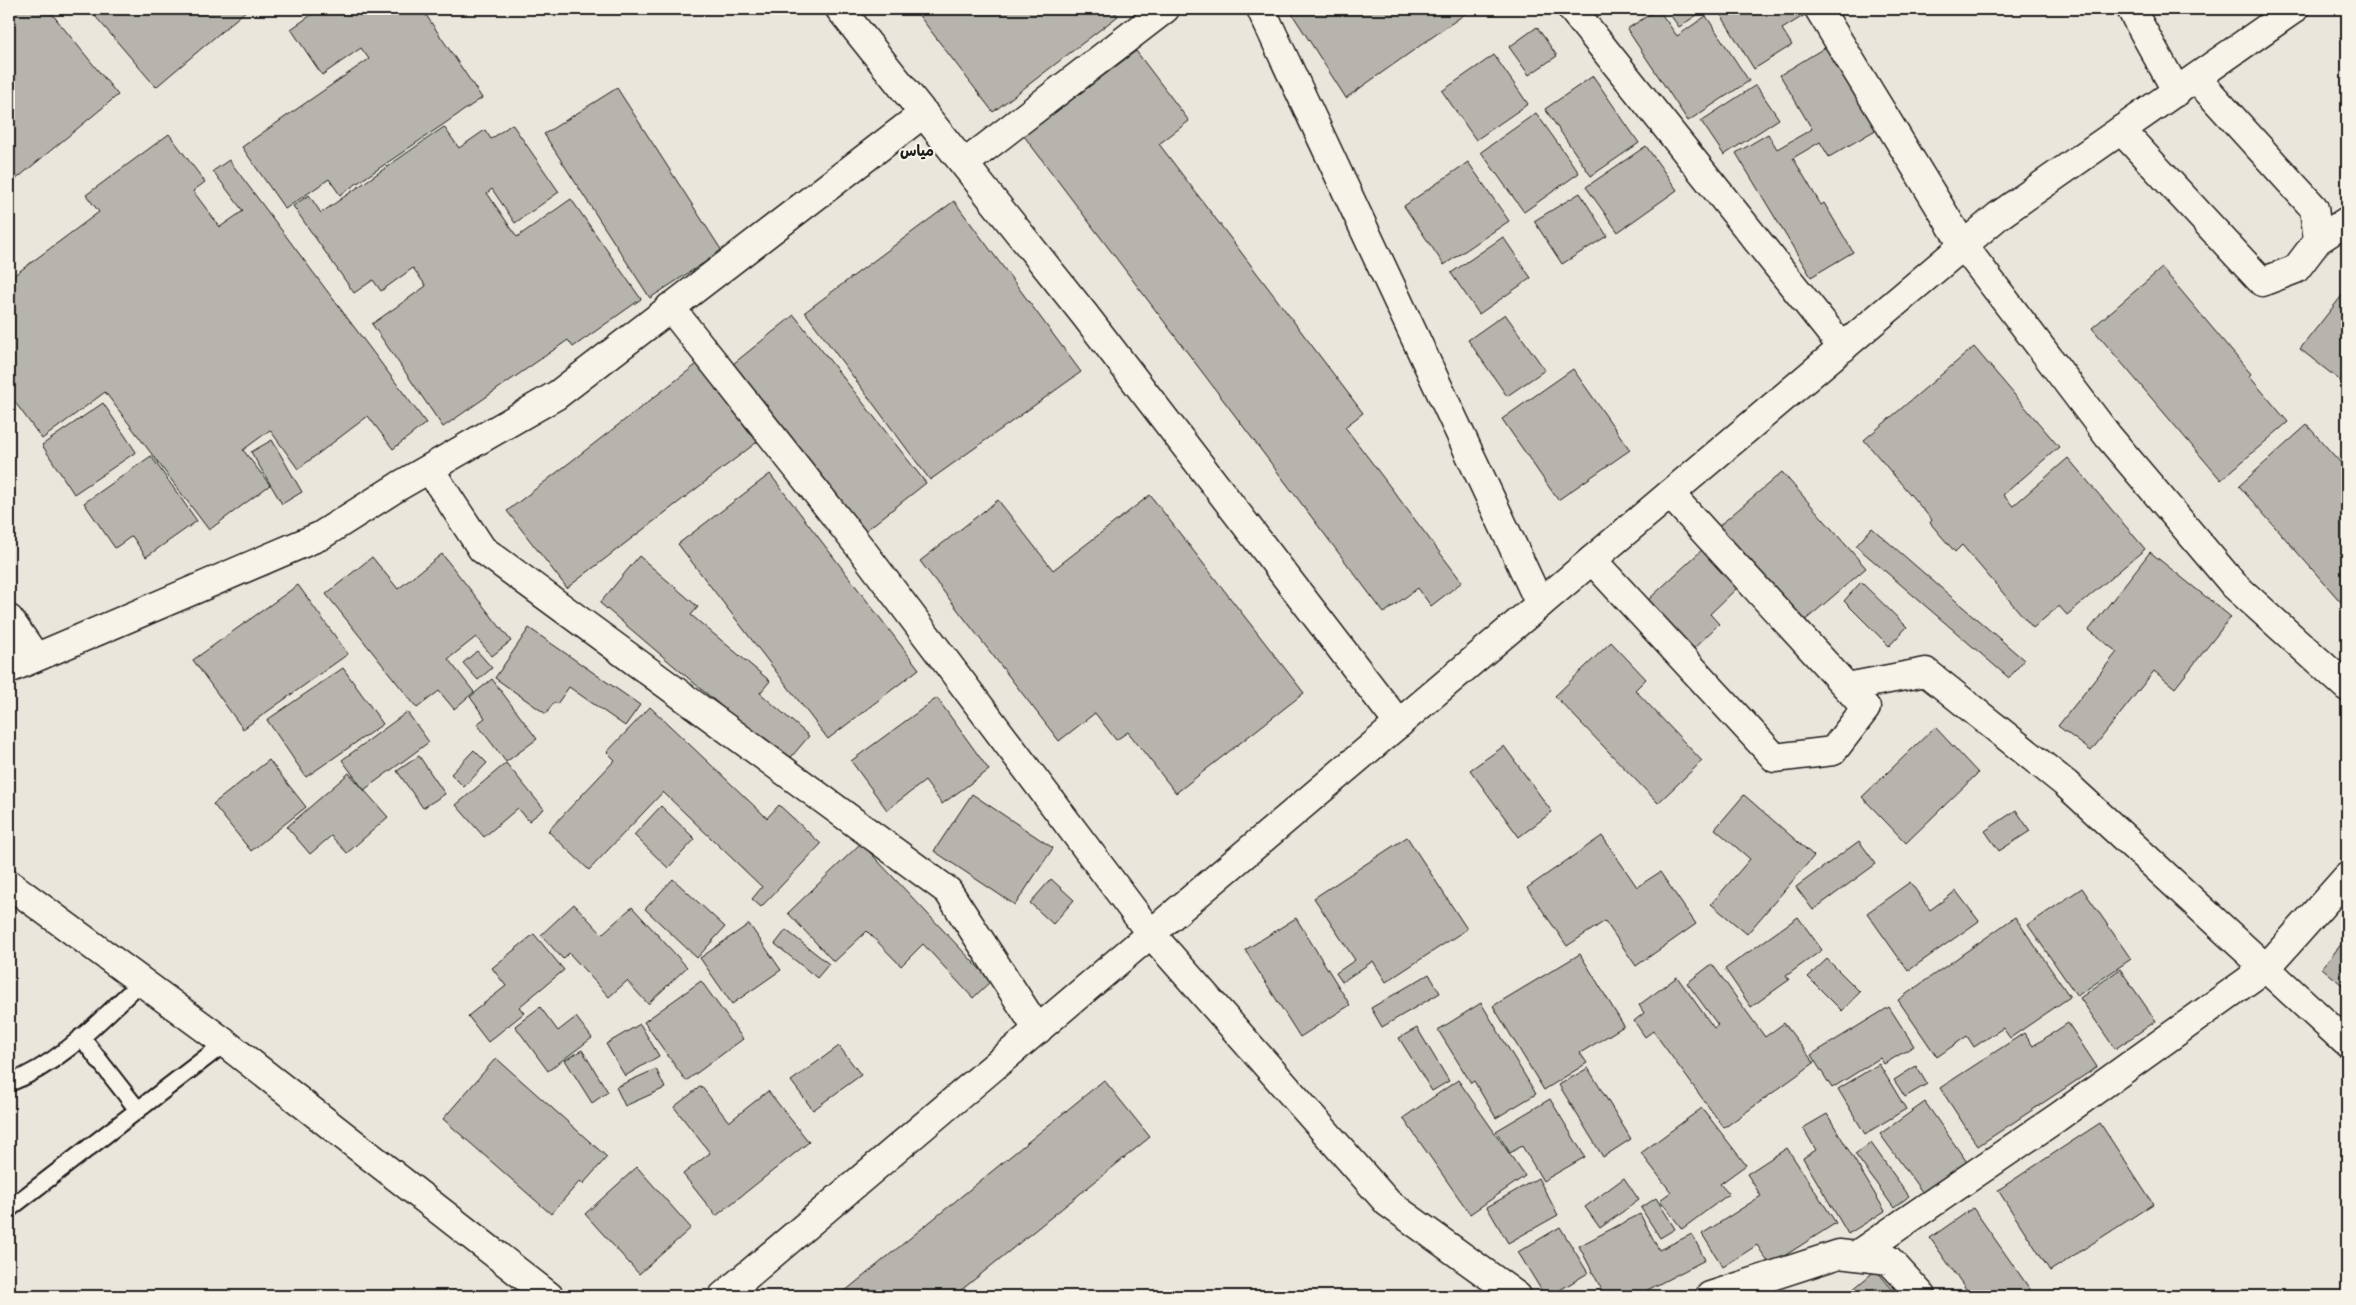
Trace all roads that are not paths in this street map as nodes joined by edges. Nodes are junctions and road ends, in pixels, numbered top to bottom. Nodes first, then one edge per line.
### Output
1 (840, 9) edge
2 (1165, 9) edge
3 (1261, 9) edge
4 (1572, 9) edge
5 (1819, 9) edge
6 (2131, 9) edge
7 (2294, 9) edge
8 (2186, 85) junction
9 (924, 113) junction
10 (2121, 130) junction
11 (964, 164) junction
12 (2347, 221) edge
13 (2318, 240) junction
14 (1963, 245) junction
15 (670, 307) junction
16 (1843, 348) junction
17 (430, 470) junction
18 (1670, 494) junction
19 (1592, 560) junction
20 (1540, 604) junction
21 (9, 618) edge
22 (35, 656) junction
23 (9, 669) edge
24 (1847, 687) junction
25 (2347, 687) edge
26 (1399, 724) junction
27 (2347, 877) edge
28 (9, 884) edge
29 (1151, 934) junction
30 (2266, 967) junction
31 (142, 981) junction
32 (1038, 1030) junction
33 (81, 1037) junction
34 (226, 1043) junction
35 (2347, 1043) edge
36 (9, 1083) edge
37 (138, 1110) junction
38 (9, 1209) edge
39 (1855, 1256) junction
40 (549, 1296) edge
41 (723, 1296) edge
42 (1517, 1296) edge
43 (1710, 1296) edge
44 (1922, 1296) edge

1 - 9 street
2 - 11 street
3 - 20 street
4 - 16 street
5 - 14 street
6 - 8 street
7 - 8 street
8 - 10 street
8 - 13 street
9 - 11 street
9 - 15 street
10 - 13 street
10 - 14 street
11 - 26 street
12 - 13 street
14 - 16 street
14 - 25 street
15 - 17 street
15 - 29 street
16 - 18 street
17 - 22 street
17 - 32 street
18 - 19 street
18 - 24 street
19 - 20 street
19 - 24 street
20 - 26 street
21 - 22 street
22 - 23 street
24 - 30 street
26 - 29 street
27 - 30 street
28 - 31 street
29 - 32 street
29 - 42 street
30 - 35 street
30 - 39 street
31 - 33 lane
31 - 34 street
32 - 41 street
33 - 36 lane
33 - 37 lane
34 - 37 lane
34 - 40 street
37 - 38 lane
39 - 43 street
39 - 44 street

